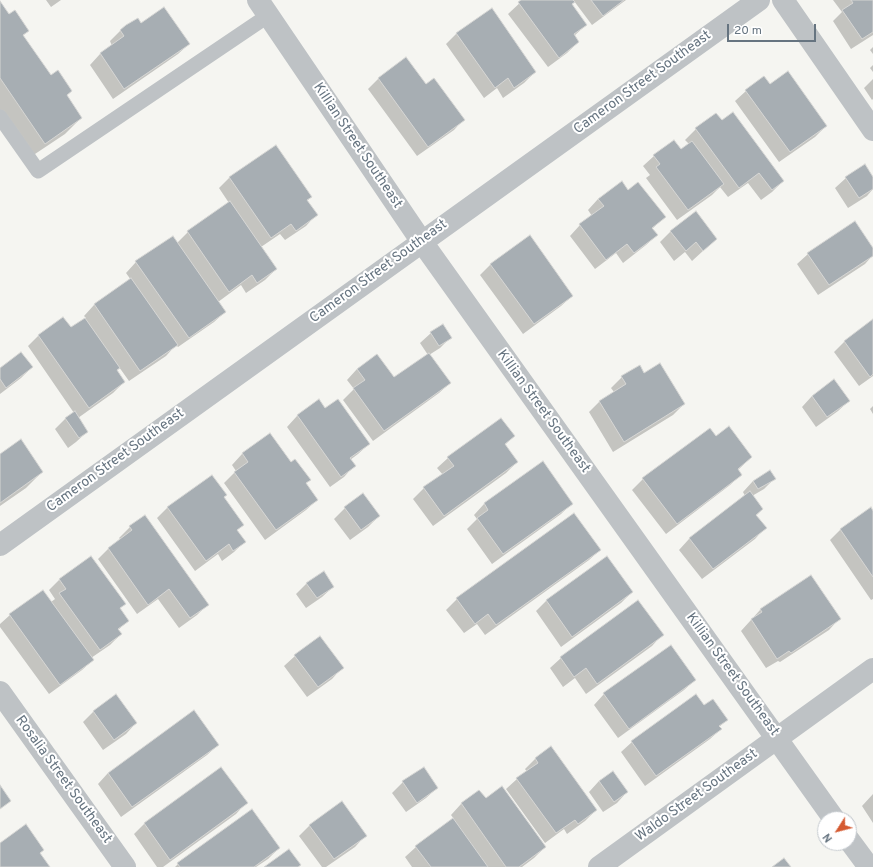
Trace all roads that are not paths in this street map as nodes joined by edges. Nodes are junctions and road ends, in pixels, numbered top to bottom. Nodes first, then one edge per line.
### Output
1 (759, 0) edge
2 (782, 0) edge
3 (263, 8) edge
4 (0, 117) edge
5 (873, 130) edge
6 (422, 242) junction
7 (0, 545) edge
8 (873, 668) edge
9 (0, 692) edge
10 (777, 738) junction
11 (828, 811) edge
12 (857, 851) edge
13 (125, 867) edge
14 (599, 867) edge
15 (869, 867) edge

1 - 6 street, Cameron Street Southeast
2 - 5 street
3 - 4 lane
3 - 6 street, Killian Street Southeast
6 - 7 street, Cameron Street Southeast
6 - 10 street, Killian Street Southeast
8 - 10 street, Waldo Street Southeast
9 - 13 street, Rosalia Street Southeast
10 - 11 street, Killian Street Southeast
10 - 14 street, Waldo Street Southeast
12 - 15 street

